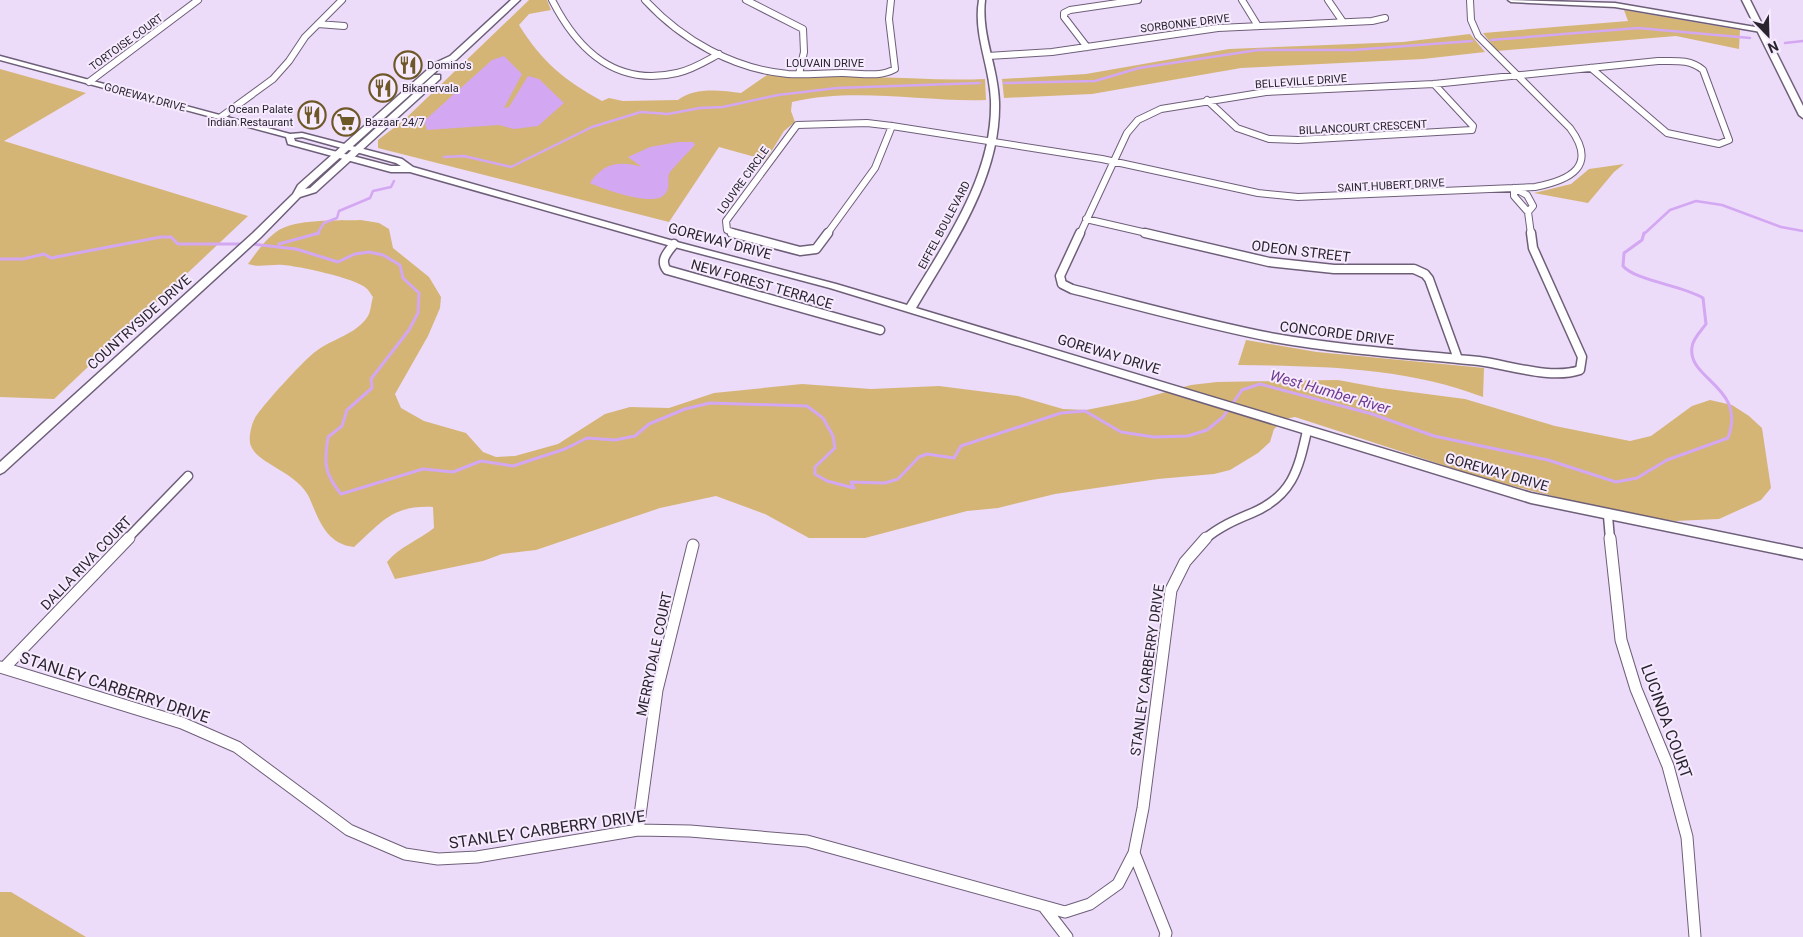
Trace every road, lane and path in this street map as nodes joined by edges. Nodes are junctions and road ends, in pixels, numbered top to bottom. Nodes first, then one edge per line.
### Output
1 (198, 0) edge
2 (342, 0) edge
3 (516, 0) edge
4 (552, 0) edge
5 (645, 0) edge
6 (746, 0) edge
7 (891, 0) edge
8 (982, 0) edge
9 (1138, 0) edge
10 (1242, 0) edge
11 (1328, 0) edge
12 (1470, 0) edge
13 (1511, 0) edge
14 (1746, 0) edge
15 (1385, 18) dead end
16 (1343, 22) junction
17 (318, 24) junction
18 (344, 26) dead end
19 (1258, 26) junction
20 (1761, 30) junction
21 (1478, 35) joint
22 (1485, 45) joint
23 (1087, 47) junction
24 (719, 54) junction
25 (988, 56) junction
26 (0, 58) edge
27 (453, 58) junction
28 (1591, 68) junction
29 (798, 74) junction
30 (1517, 76) junction
31 (89, 82) junction
32 (1434, 84) junction
33 (1207, 100) junction
34 (1803, 115) edge
35 (221, 117) junction
36 (892, 126) junction
37 (290, 136) junction
38 (991, 142) junction
39 (345, 147) junction
40 (357, 150) junction
41 (337, 154) junction
42 (348, 158) junction
43 (1115, 161) junction
44 (410, 169) junction
45 (1514, 188) junction
46 (297, 195) junction
47 (1528, 212) junction
48 (1086, 220) junction
49 (674, 244) junction
50 (910, 309) junction
51 (880, 330) dead end
52 (1458, 359) junction
53 (1307, 431) junction
54 (0, 469) edge
55 (188, 476) dead end
56 (1608, 516) junction
57 (693, 544) dead end
58 (1803, 554) edge
59 (2, 667) edge
60 (638, 830) junction
61 (1134, 853) junction
62 (1044, 907) junction
63 (1067, 937) edge
64 (1165, 937) edge
65 (1695, 937) edge

1 - 31 street, TORTOISE COURT
2 - 17 street
3 - 27 main road, COUNTRYSIDE DRIVE
4 - 24 street
5 - 24 street, LOUVAIN DRIVE
6 - 29 street
7 - 29 street, LOUVAIN DRIVE
8 - 25 street, EIFFEL BOULEVARD
9 - 23 street
10 - 19 street
11 - 16 street
12 - 21 street, SAINT HUBERT DRIVE
13 - 20 street
14 - 20 main road
15 - 16 street, SORBONNE DRIVE
16 - 19 street, SORBONNE DRIVE
17 - 18 street
17 - 35 street
19 - 23 street, SORBONNE DRIVE
20 - 34 main road
21 - 22 street, SAINT HUBERT DRIVE
22 - 30 street, SAINT HUBERT DRIVE
23 - 25 street, SORBONNE DRIVE
24 - 29 street, LOUVAIN DRIVE
25 - 38 street, EIFFEL BOULEVARD
26 - 31 street, GOREWAY DRIVE
27 - 39 main road, COUNTRYSIDE DRIVE
27 - 40 main road, COUNTRYSIDE DRIVE
28 - 28 street
28 - 30 street
30 - 32 street, BELLEVILLE DRIVE
30 - 45 street, SAINT HUBERT DRIVE
31 - 35 street, GOREWAY DRIVE
32 - 33 street, BELLEVILLE DRIVE
32 - 33 street, BILLANCOURT CRESCENT
33 - 43 street, BELLEVILLE DRIVE
35 - 37 street, GOREWAY DRIVE
36 - 36 street, LOUVRE CIRCLE
36 - 38 street, LOUVRE CIRCLE
37 - 39 street, GOREWAY DRIVE
37 - 41 street, GOREWAY DRIVE
38 - 43 street, SAINT HUBERT DRIVE
38 - 50 street, EIFFEL BOULEVARD
39 - 40 street, GOREWAY DRIVE
39 - 41 main road, COUNTRYSIDE DRIVE
40 - 42 main road, COUNTRYSIDE DRIVE
40 - 44 street, GOREWAY DRIVE
41 - 42 street, GOREWAY DRIVE
41 - 46 main road, COUNTRYSIDE DRIVE
42 - 44 street, GOREWAY DRIVE
42 - 46 main road, COUNTRYSIDE DRIVE
43 - 45 street, SAINT HUBERT DRIVE
43 - 48 street, CONCORDE DRIVE
44 - 49 street, GOREWAY DRIVE
45 - 47 street, CONCORDE DRIVE
45 - 47 street, CONCORDE DRIVE
46 - 54 main road, COUNTRYSIDE DRIVE
47 - 52 street, CONCORDE DRIVE
48 - 52 street, ODEON STREET
48 - 52 street, CONCORDE DRIVE
49 - 50 street, GOREWAY DRIVE
49 - 51 street, NEW FOREST TERRACE
50 - 53 street, GOREWAY DRIVE
53 - 56 street, GOREWAY DRIVE
53 - 61 street, STANLEY CARBERRY DRIVE
55 - 59 street, DALLA RIVA COURT
56 - 58 street, GOREWAY DRIVE
56 - 65 street, LUCINDA COURT
57 - 60 street, MERRYDALE COURT
59 - 60 street, STANLEY CARBERRY DRIVE
60 - 62 street, STANLEY CARBERRY DRIVE
61 - 62 street, STANLEY CARBERRY DRIVE
61 - 64 street
62 - 63 street

